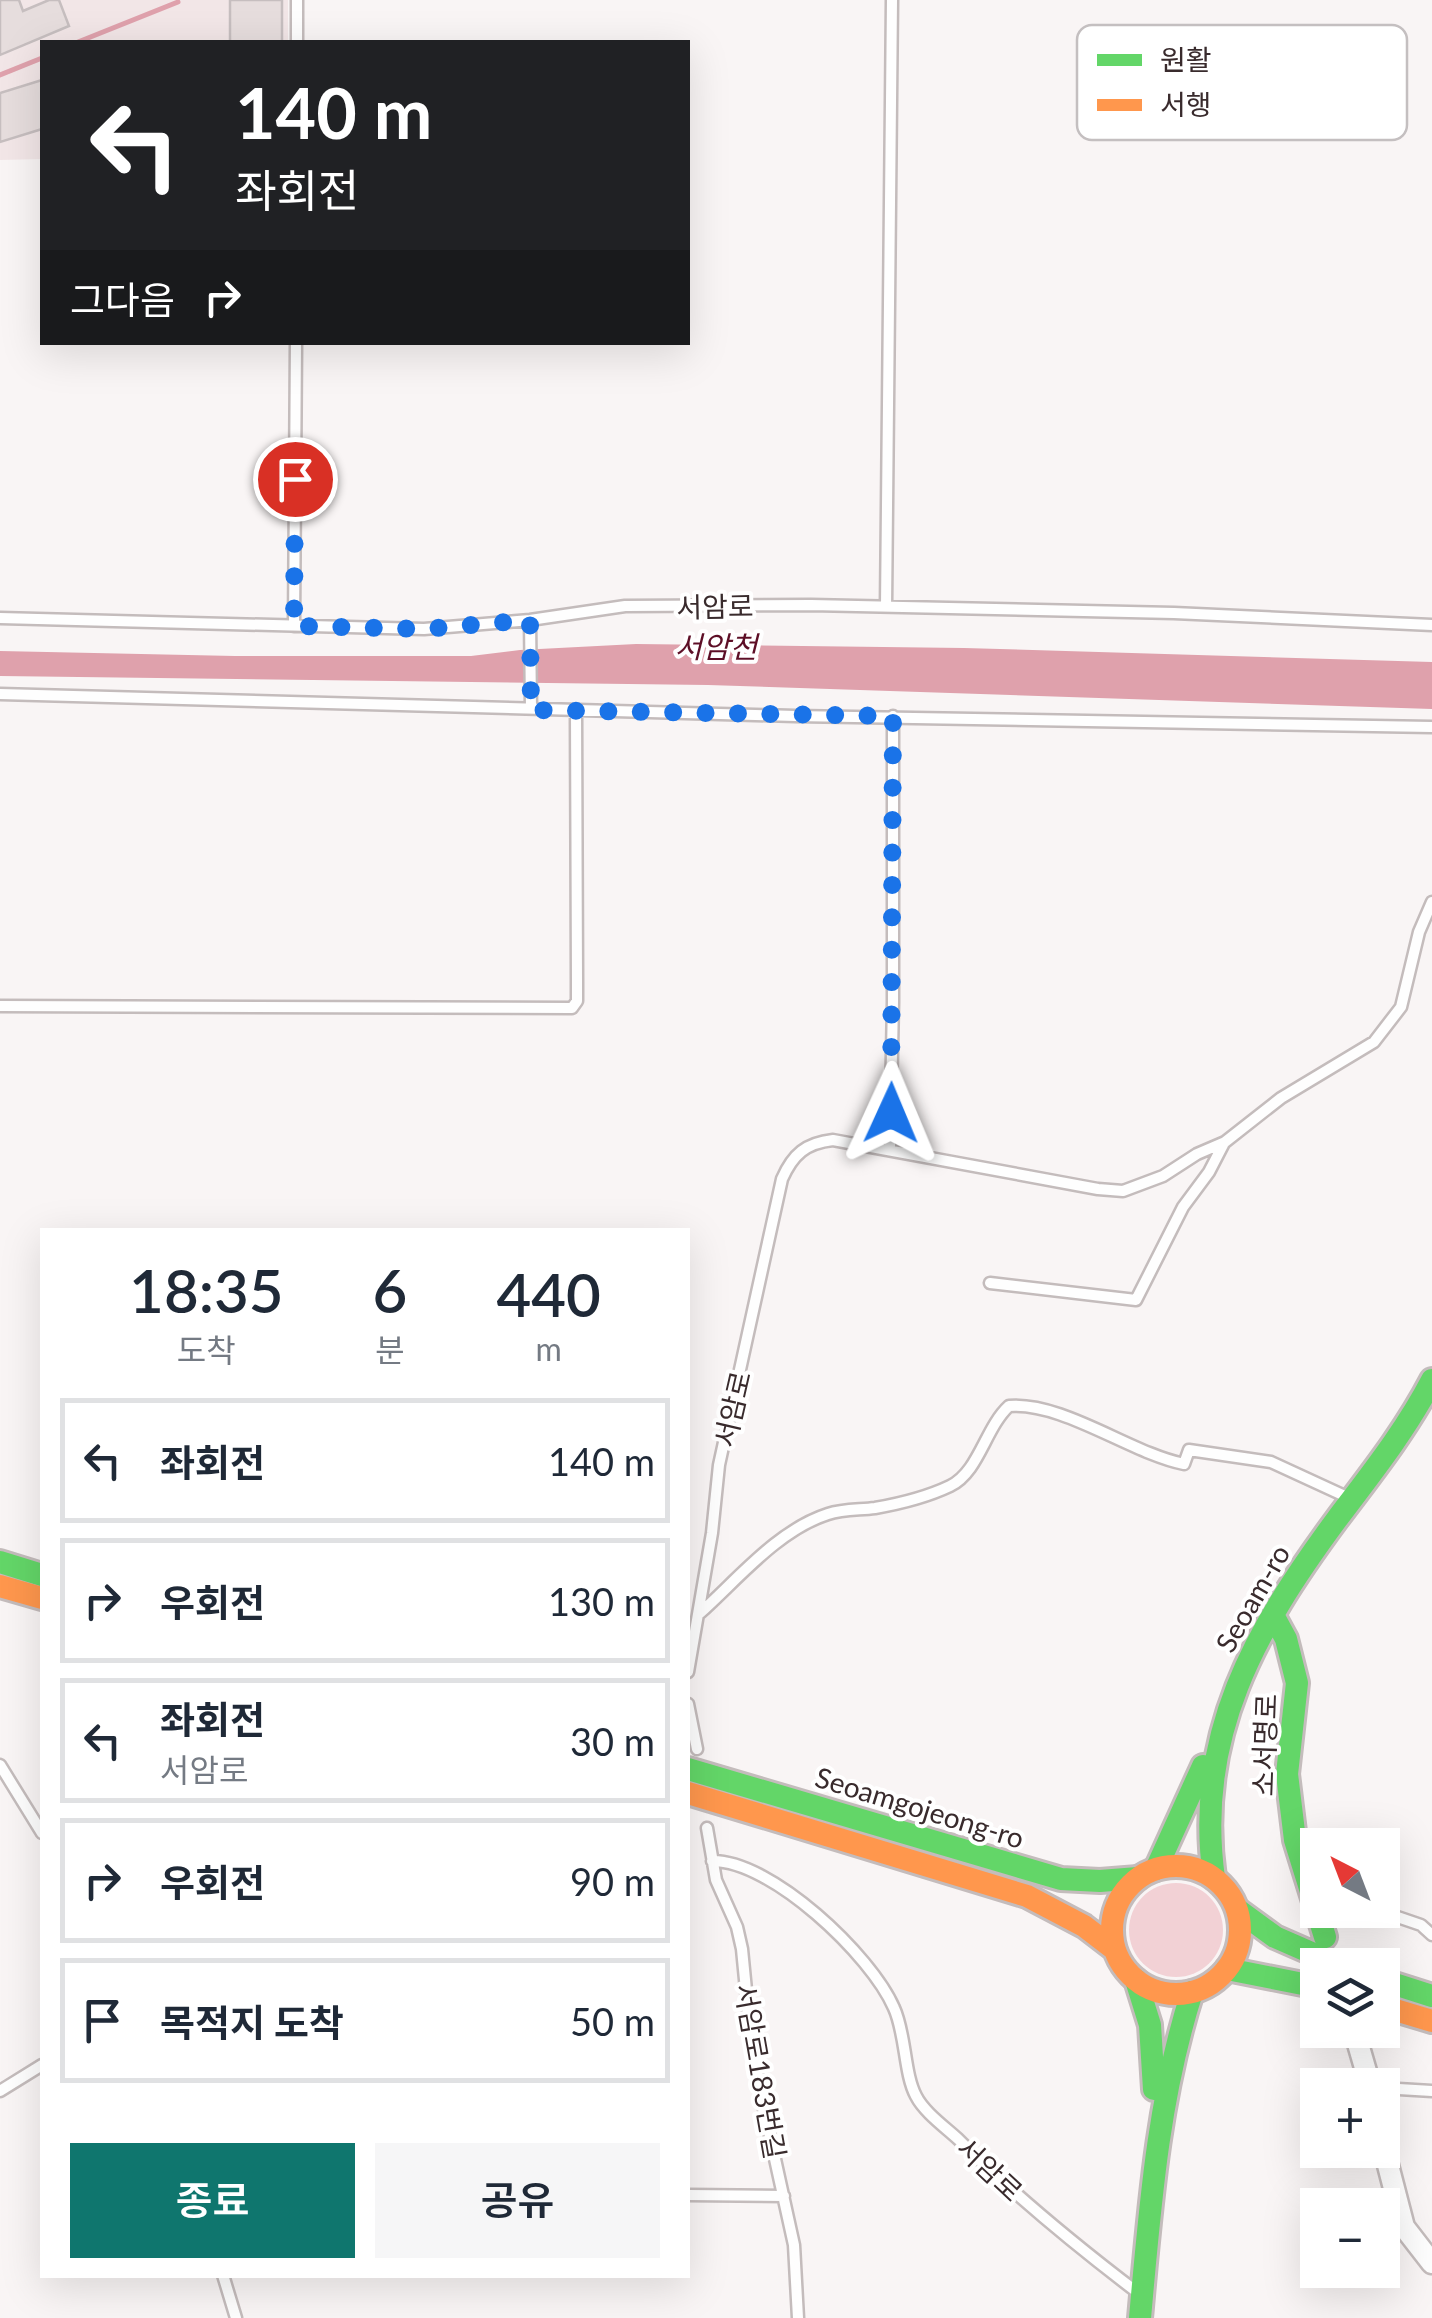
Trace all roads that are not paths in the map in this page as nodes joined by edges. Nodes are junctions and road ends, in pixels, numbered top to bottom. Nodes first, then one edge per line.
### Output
1 (297, 0) edge
2 (892, 0) edge
3 (296, 40) edge
4 (296, 345) edge
5 (886, 607) junction
6 (0, 618) edge
7 (530, 625) junction
8 (1432, 625) edge
9 (294, 626) junction
10 (0, 694) edge
11 (531, 710) junction
12 (576, 711) junction
13 (893, 716) junction
14 (1432, 727) edge
15 (1432, 902) edge
16 (0, 1006) edge
17 (1225, 1142) junction
18 (890, 1150) junction
19 (990, 1283) dead end
20 (1432, 1381) edge
21 (1352, 1500) junction
22 (0, 1562) edge
23 (40, 1574) edge
24 (0, 1586) edge
25 (40, 1597) edge
26 (690, 1604) edge
27 (699, 1609) junction
28 (1273, 1614) junction
29 (690, 1661) edge
30 (1224, 1718) junction
31 (690, 1732) edge
32 (692, 1759) edge
33 (0, 1765) edge
34 (690, 1794) edge
35 (707, 1828) dead end
36 (40, 1830) edge
37 (1300, 1853) edge
38 (712, 1861) junction
39 (1147, 1873) junction
40 (1214, 1878) junction
41 (1238, 1910) junction
42 (1400, 1918) edge
43 (1323, 1928) edge
44 (1432, 1936) edge
45 (1325, 1938) dead end
46 (1301, 1948) edge
47 (1114, 1949) junction
48 (1227, 1969) junction
49 (1136, 1980) junction
50 (1300, 1983) edge
51 (1400, 1986) edge
52 (1192, 1992) junction
53 (1432, 1996) edge
54 (1400, 2012) edge
55 (1432, 2022) edge
56 (40, 2066) edge
57 (1400, 2089) edge
58 (0, 2091) edge
59 (1432, 2091) edge
60 (1156, 2152) junction
61 (1389, 2168) edge
62 (690, 2195) edge
63 (784, 2196) junction
64 (1432, 2264) edge
65 (224, 2278) edge
66 (1141, 2307) edge
67 (236, 2318) edge
68 (798, 2318) edge

1 - 3 lane
2 - 5 lane
4 - 9 lane
5 - 7 lane, 서암로
5 - 8 lane, 서암로
6 - 9 lane, 서암로
7 - 9 lane, 서암로
7 - 11 lane
10 - 11 lane
11 - 12 lane
12 - 13 lane
12 - 16 lane
13 - 14 lane
13 - 18 lane
15 - 17 lane, 서암로
17 - 18 lane, 서암로
17 - 19 lane
18 - 27 lane, 서암로
20 - 21 main road, Seoam-ro
21 - 27 lane
21 - 28 main road, Seoam-ro
22 - 23 main road
24 - 25 main road
26 - 27 lane
27 - 29 lane
28 - 30 main road, Seoam-ro
28 - 37 main road, 소서명로
30 - 39 main road
30 - 40 main road, Seoam-ro
31 - 32 lane
32 - 39 main road, Seoamgojeong-ro
33 - 36 lane
34 - 47 main road, Seoamgojeong-ro
35 - 38 lane, 서암로183번길
38 - 63 lane, 서암로183번길
38 - 66 lane, 서암로
39 - 40 main road
39 - 47 main road
40 - 41 main road
41 - 46 main road
41 - 48 main road
42 - 44 lane
43 - 45 main road, 소서명로
47 - 49 main road
48 - 50 main road
48 - 52 main road
49 - 52 main road
49 - 60 main road
51 - 53 main road
52 - 60 main road
54 - 55 main road
56 - 58 lane
57 - 59 lane
60 - 66 main road
61 - 64 street
62 - 63 lane
63 - 68 lane, 서암로183번길
65 - 67 lane

